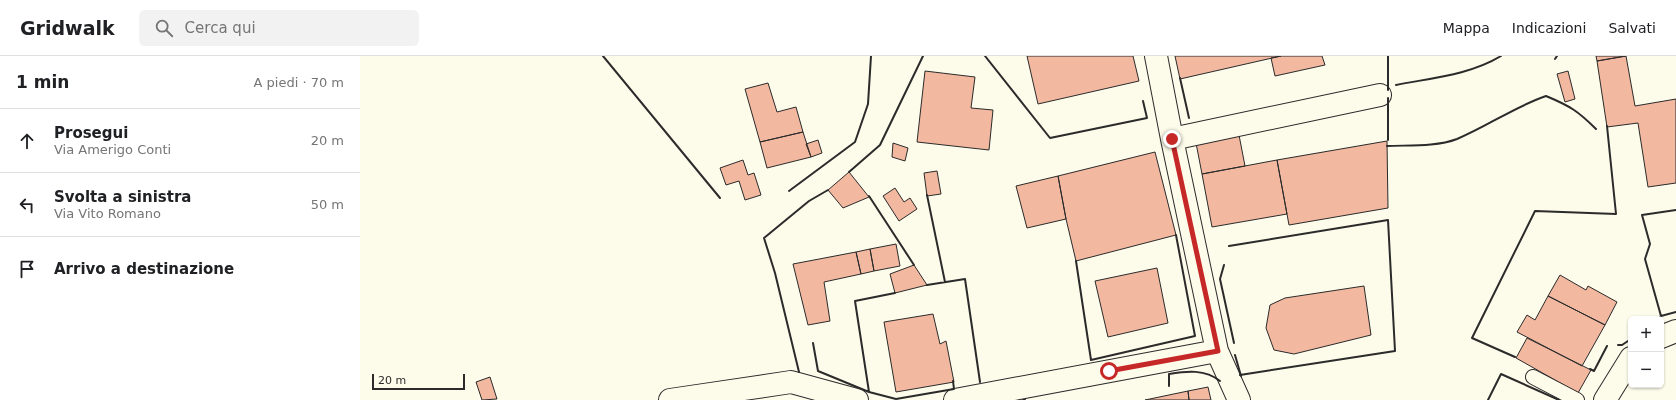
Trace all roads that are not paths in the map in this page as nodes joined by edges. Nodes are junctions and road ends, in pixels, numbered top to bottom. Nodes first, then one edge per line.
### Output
1 (1156, 56) edge
2 (1380, 95) dead end
3 (1172, 139) junction
4 (1676, 331) edge
5 (1664, 335) edge
6 (1218, 351) junction
7 (1628, 363) edge
8 (1533, 377) dead end
9 (670, 400) edge
10 (857, 400) edge
11 (955, 400) edge
12 (1239, 400) edge
13 (1577, 400) edge
14 (1605, 400) edge

1 - 3 street
2 - 3 street
3 - 6 street
4 - 5 street
6 - 11 street
6 - 12 street
7 - 14 street
8 - 13 lane
9 - 10 street

